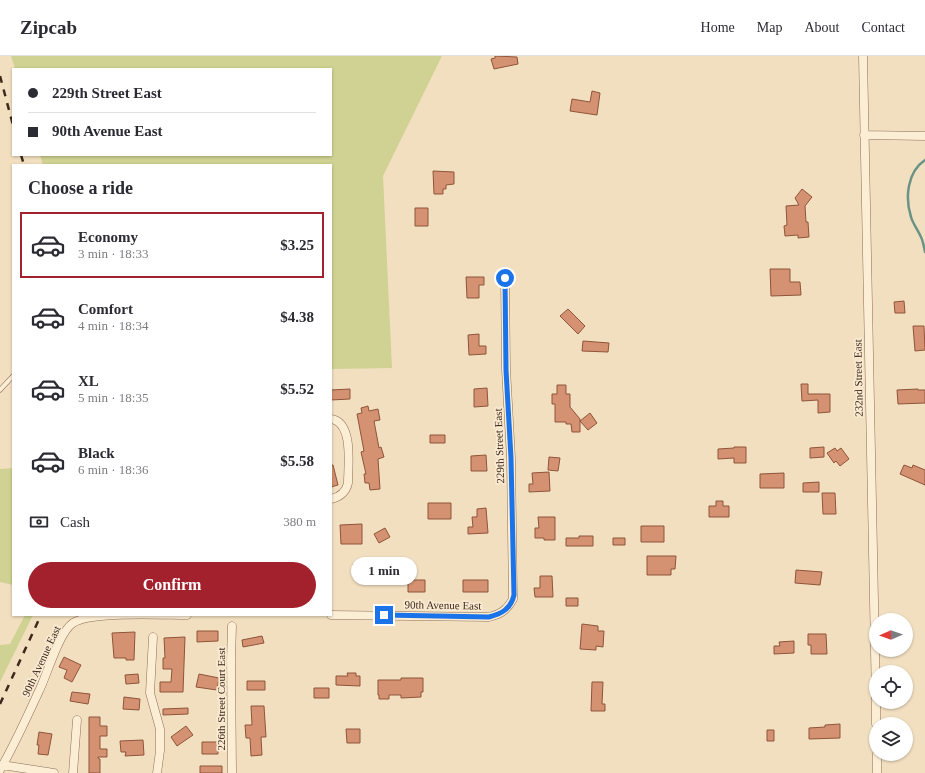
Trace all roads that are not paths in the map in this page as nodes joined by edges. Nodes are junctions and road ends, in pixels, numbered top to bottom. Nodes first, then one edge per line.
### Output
1 (863, 56) edge
2 (864, 135) junction
3 (925, 136) edge
4 (505, 278) dead end
5 (12, 377) edge
6 (0, 390) edge
7 (332, 419) edge
8 (332, 499) edge
9 (505, 610) joint
10 (332, 615) edge
11 (138, 616) edge
12 (232, 626) dead end
13 (153, 637) dead end
14 (875, 665) edge
15 (77, 720) dead end
16 (877, 761) edge
17 (1, 767) edge
18 (54, 773) edge
19 (72, 773) edge
20 (157, 773) edge
21 (232, 773) edge
22 (877, 773) edge

1 - 2 street, 232nd Street East
2 - 3 street
2 - 14 street, 232nd Street East
4 - 9 street, 229th Street East
5 - 6 lane
7 - 8 street
9 - 10 street, 90th Avenue East
11 - 17 street, 90th Avenue East
12 - 21 street, 226th Street Court East
13 - 20 street
15 - 19 street
16 - 22 street
17 - 18 street

